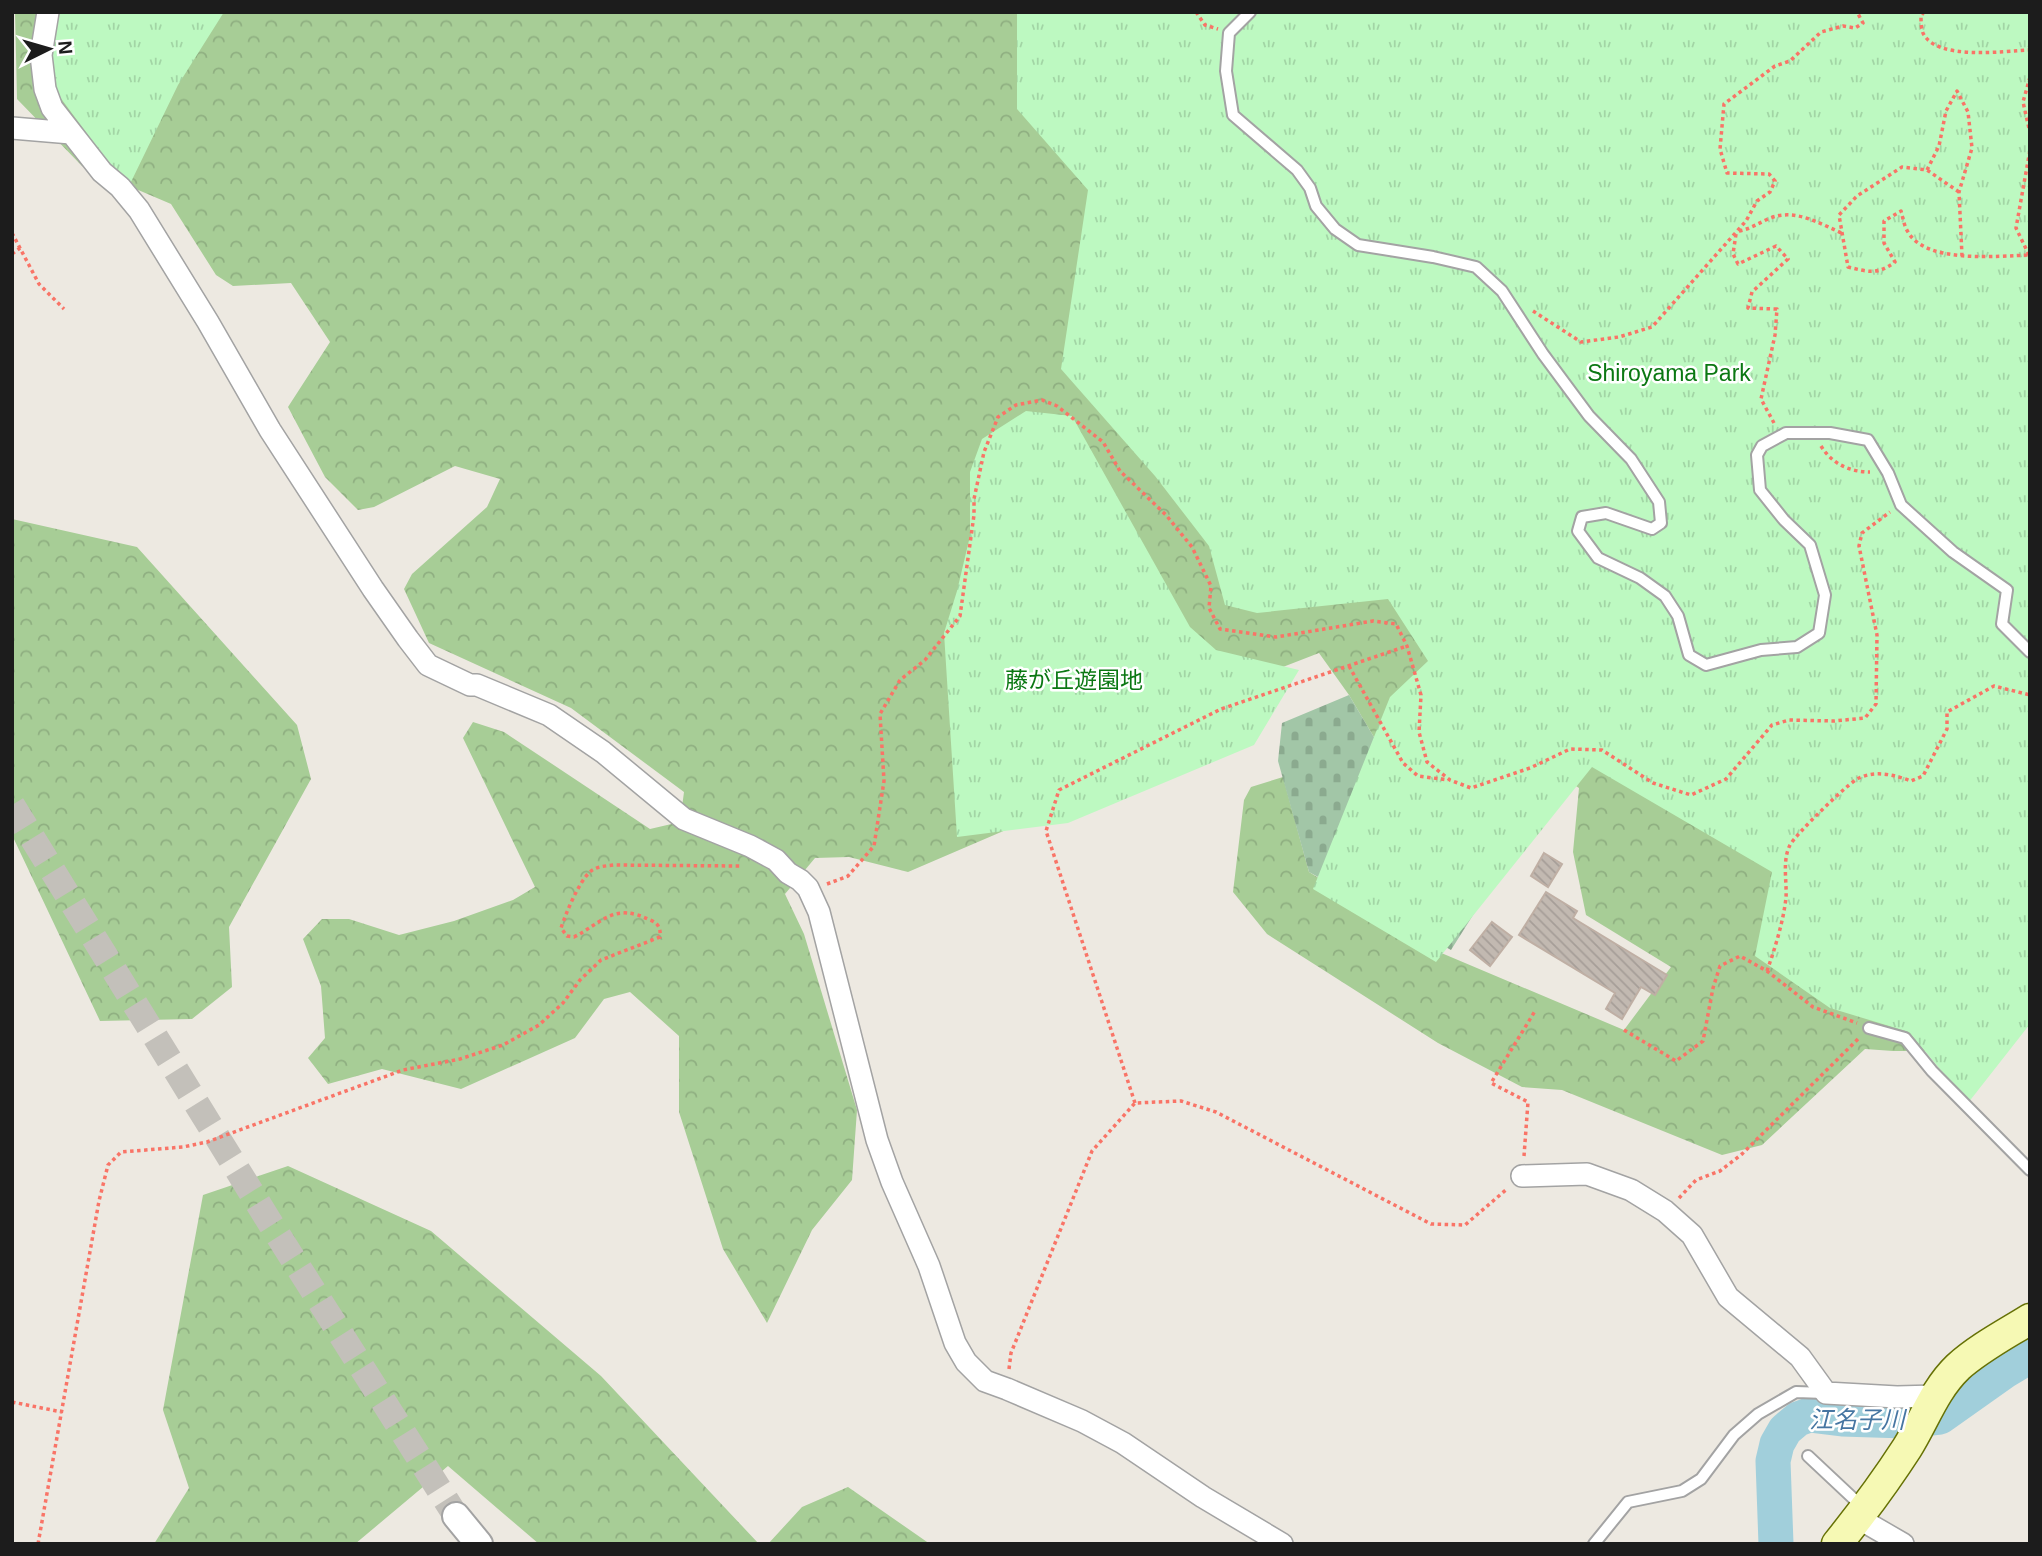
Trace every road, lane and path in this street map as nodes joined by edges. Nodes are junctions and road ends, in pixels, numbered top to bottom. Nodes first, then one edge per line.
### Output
1 (48, 12) edge
2 (1196, 12) edge
3 (1250, 12) edge
4 (1857, 12) edge
5 (1924, 12) edge
6 (1230, 33) junction
7 (2030, 50) edge
8 (2030, 77) edge
9 (12, 128) edge
10 (71, 133) junction
11 (2030, 133) edge
12 (2030, 150) edge
13 (1927, 170) junction
14 (1959, 192) junction
15 (1737, 232) junction
16 (12, 233) edge
17 (1844, 234) junction
18 (20, 248) junction
19 (12, 254) edge
20 (2029, 255) edge
21 (1962, 256) junction
22 (1502, 291) junction
23 (64, 309) dead end
24 (1813, 433) junction
25 (1781, 436) junction
26 (1888, 473) junction
27 (1901, 505) junction
28 (1407, 646) junction
29 (2030, 652) edge
30 (1349, 666) junction
31 (2030, 695) edge
32 (1450, 780) junction
33 (743, 866) dead end
34 (808, 888) junction
35 (1767, 971) junction
36 (1535, 1011) dead end
37 (1869, 1028) junction
38 (1624, 1030) dead end
39 (1135, 1103) junction
40 (2030, 1170) edge
41 (1522, 1176) junction
42 (1665, 1211) junction
43 (2030, 1319) edge
44 (1007, 1389) junction
45 (1826, 1393) junction
46 (1933, 1398) junction
47 (12, 1402) edge
48 (62, 1412) junction
49 (1808, 1456) dead end
50 (1862, 1512) junction
51 (456, 1516) tunnel mouth
52 (38, 1544) edge
53 (479, 1544) edge
54 (1282, 1544) edge
55 (1594, 1544) edge
56 (1837, 1544) edge
57 (1903, 1544) edge

1 - 10 street
2 - 6 path
3 - 6 lane
4 - 15 path
5 - 7 path
6 - 22 lane
8 - 11 path
9 - 10 street
10 - 34 street
12 - 20 path
13 - 14 path
13 - 14 path
13 - 17 path
14 - 21 path
15 - 17 path
15 - 22 path
15 - 25 path
16 - 18 path
17 - 21 path
18 - 19 path
18 - 23 path
20 - 21 path
22 - 25 lane
24 - 25 lane
24 - 26 path
24 - 26 lane
26 - 27 lane
27 - 29 lane
27 - 32 path
28 - 30 path
28 - 32 path
28 - 34 path
30 - 32 path
30 - 39 path
31 - 35 path
33 - 48 path
34 - 44 street
35 - 37 path
35 - 38 path
36 - 41 path
37 - 40 lane
37 - 42 path
39 - 41 path
39 - 44 path
41 - 42 street
42 - 45 street
43 - 46 main road
44 - 54 street
45 - 46 street
45 - 55 lane
46 - 50 main road
47 - 48 path
48 - 52 path
49 - 50 lane
50 - 56 main road
50 - 57 street
51 - 53 street

